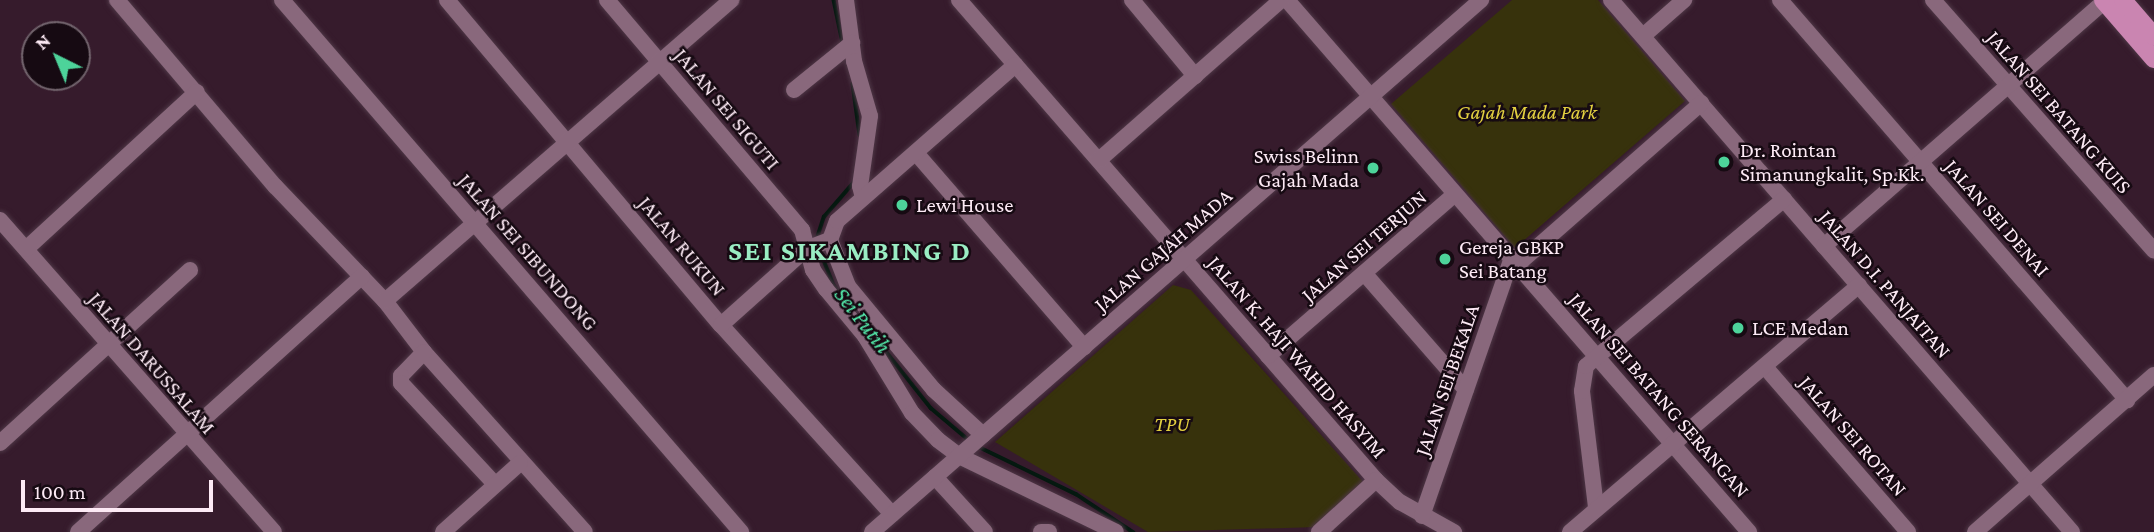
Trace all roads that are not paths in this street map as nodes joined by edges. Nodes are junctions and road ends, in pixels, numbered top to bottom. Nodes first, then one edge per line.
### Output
1 (117, 0) edge
2 (282, 0) edge
3 (447, 0) edge
4 (607, 0) edge
5 (731, 0) edge
6 (846, 0) edge
7 (959, 0) edge
8 (1132, 0) edge
9 (1281, 0) edge
10 (1287, 0) edge
11 (1481, 0) edge
12 (1611, 0) edge
13 (1684, 0) edge
14 (1780, 0) edge
15 (1933, 0) edge
16 (2110, 0) edge
17 (1643, 36) junction
18 (2154, 36) edge
19 (847, 46) junction
20 (2154, 59) edge
21 (661, 63) junction
22 (1015, 65) junction
23 (1195, 76) junction
24 (2007, 85) junction
25 (794, 90) dead end
26 (197, 92) junction
27 (1371, 97) junction
28 (1701, 103) junction
29 (567, 143) junction
30 (916, 153) junction
31 (1098, 160) junction
32 (1920, 161) junction
33 (1455, 194) junction
34 (863, 198) junction
35 (1784, 199) junction
36 (0, 220) edge
37 (475, 223) junction
38 (818, 244) junction
39 (1824, 246) junction
40 (26, 249) junction
41 (2154, 251) edge
42 (1185, 259) junction
43 (1515, 261) junction
44 (190, 270) dead end
45 (1364, 273) junction
46 (362, 276) junction
47 (1858, 285) junction
48 (385, 301) junction
49 (722, 325) junction
50 (110, 347) junction
51 (1084, 347) junction
52 (424, 352) junction
53 (1596, 355) junction
54 (1268, 356) junction
55 (1766, 368) junction
56 (2154, 375) edge
57 (1466, 390) junction
58 (2127, 400) junction
59 (187, 435) junction
60 (981, 437) junction
61 (0, 443) edge
62 (1674, 444) junction
63 (960, 455) junction
64 (520, 463) junction
65 (935, 477) junction
66 (1376, 480) junction
67 (495, 484) junction
68 (2031, 484) junction
69 (1596, 507) junction
70 (1422, 516) junction
71 (885, 525) edge
72 (267, 530) edge
73 (1319, 531) edge
74 (78, 532) edge
75 (443, 532) edge
76 (585, 532) edge
77 (741, 532) edge
78 (985, 532) edge
79 (1041, 532) edge
80 (1049, 532) edge
81 (1115, 532) edge
82 (1454, 532) edge
83 (1570, 532) edge
84 (1749, 532) edge
85 (1908, 532) edge
86 (1975, 532) edge
87 (2072, 532) edge

1 - 26 street
2 - 37 street, JALAN SEI SIBUNDONG
3 - 29 street, JALAN RUKUN
4 - 21 street, JALAN SEI SIGUTI
5 - 21 street
6 - 19 street
7 - 22 street, JALAN K. HAJI WAHID HASYIM
8 - 23 street
9 - 23 street
10 - 27 street, JALAN SEI BATANG SERANGAN
11 - 27 street, JALAN GAJAH MADA
12 - 17 street, JALAN D.I. PANJAITAN
13 - 17 street
14 - 32 street, JALAN SEI DENAI
15 - 24 street, JALAN SEI BATANG KUIS
16 - 18 main road
16 - 20 main road
16 - 24 street
17 - 28 street, JALAN D.I. PANJAITAN
19 - 25 street
19 - 34 street
21 - 29 street
21 - 38 street, JALAN SEI SIGUTI
22 - 30 street
22 - 31 street, JALAN K. HAJI WAHID HASYIM
23 - 31 street
24 - 32 street
24 - 41 street, JALAN SEI BATANG KUIS
26 - 40 street
26 - 46 street
27 - 33 street, JALAN SEI BATANG SERANGAN
27 - 42 street, JALAN GAJAH MADA
28 - 35 street, JALAN D.I. PANJAITAN
28 - 43 street, JALAN SEI BEKALA
29 - 37 street
29 - 49 street, JALAN RUKUN
30 - 34 street
30 - 51 street
31 - 42 street, JALAN K. HAJI WAHID HASYIM
32 - 39 street
32 - 58 street, JALAN SEI DENAI
33 - 43 street, JALAN SEI BATANG SERANGAN
33 - 45 street, JALAN SEI TERJUN
34 - 38 street
35 - 39 street, JALAN D.I. PANJAITAN
35 - 53 street
36 - 40 street, JALAN DARUSSALAM
37 - 48 street
37 - 77 street, JALAN SEI SIBUNDONG
38 - 49 street
38 - 60 street
38 - 63 street
39 - 47 street, JALAN D.I. PANJAITAN
40 - 50 street, JALAN DARUSSALAM
42 - 51 street, JALAN GAJAH MADA
42 - 54 street, JALAN K. HAJI WAHID HASYIM
43 - 53 street, JALAN SEI BATANG SERANGAN
43 - 57 street, JALAN SEI BEKALA
44 - 50 street
45 - 54 street, JALAN SEI TERJUN
45 - 57 street
46 - 48 street
46 - 59 street
47 - 55 street
47 - 68 street, JALAN D.I. PANJAITAN
48 - 52 street
49 - 71 street, JALAN RUKUN
50 - 59 street, JALAN DARUSSALAM
50 - 61 street
51 - 60 street, JALAN GAJAH MADA
52 - 64 street
52 - 67 street
53 - 62 street, JALAN SEI BATANG SERANGAN
53 - 69 street
54 - 66 street, JALAN K. HAJI WAHID HASYIM
55 - 62 street
55 - 85 street, JALAN SEI ROTAN
56 - 58 street
57 - 70 street, JALAN SEI BEKALA
58 - 68 street
59 - 72 street, JALAN DARUSSALAM
59 - 74 street
60 - 63 street, JALAN GAJAH MADA
62 - 69 street
62 - 84 street, JALAN SEI BATANG SERANGAN
63 - 65 street, JALAN GAJAH MADA
63 - 81 street
64 - 67 street
64 - 76 street
65 - 71 street, JALAN GAJAH MADA
65 - 78 street
66 - 70 street, JALAN K. HAJI WAHID HASYIM
66 - 73 street
67 - 75 street
68 - 86 street
68 - 87 street, JALAN D.I. PANJAITAN
69 - 83 street
70 - 82 street, JALAN K. HAJI WAHID HASYIM
79 - 80 street

